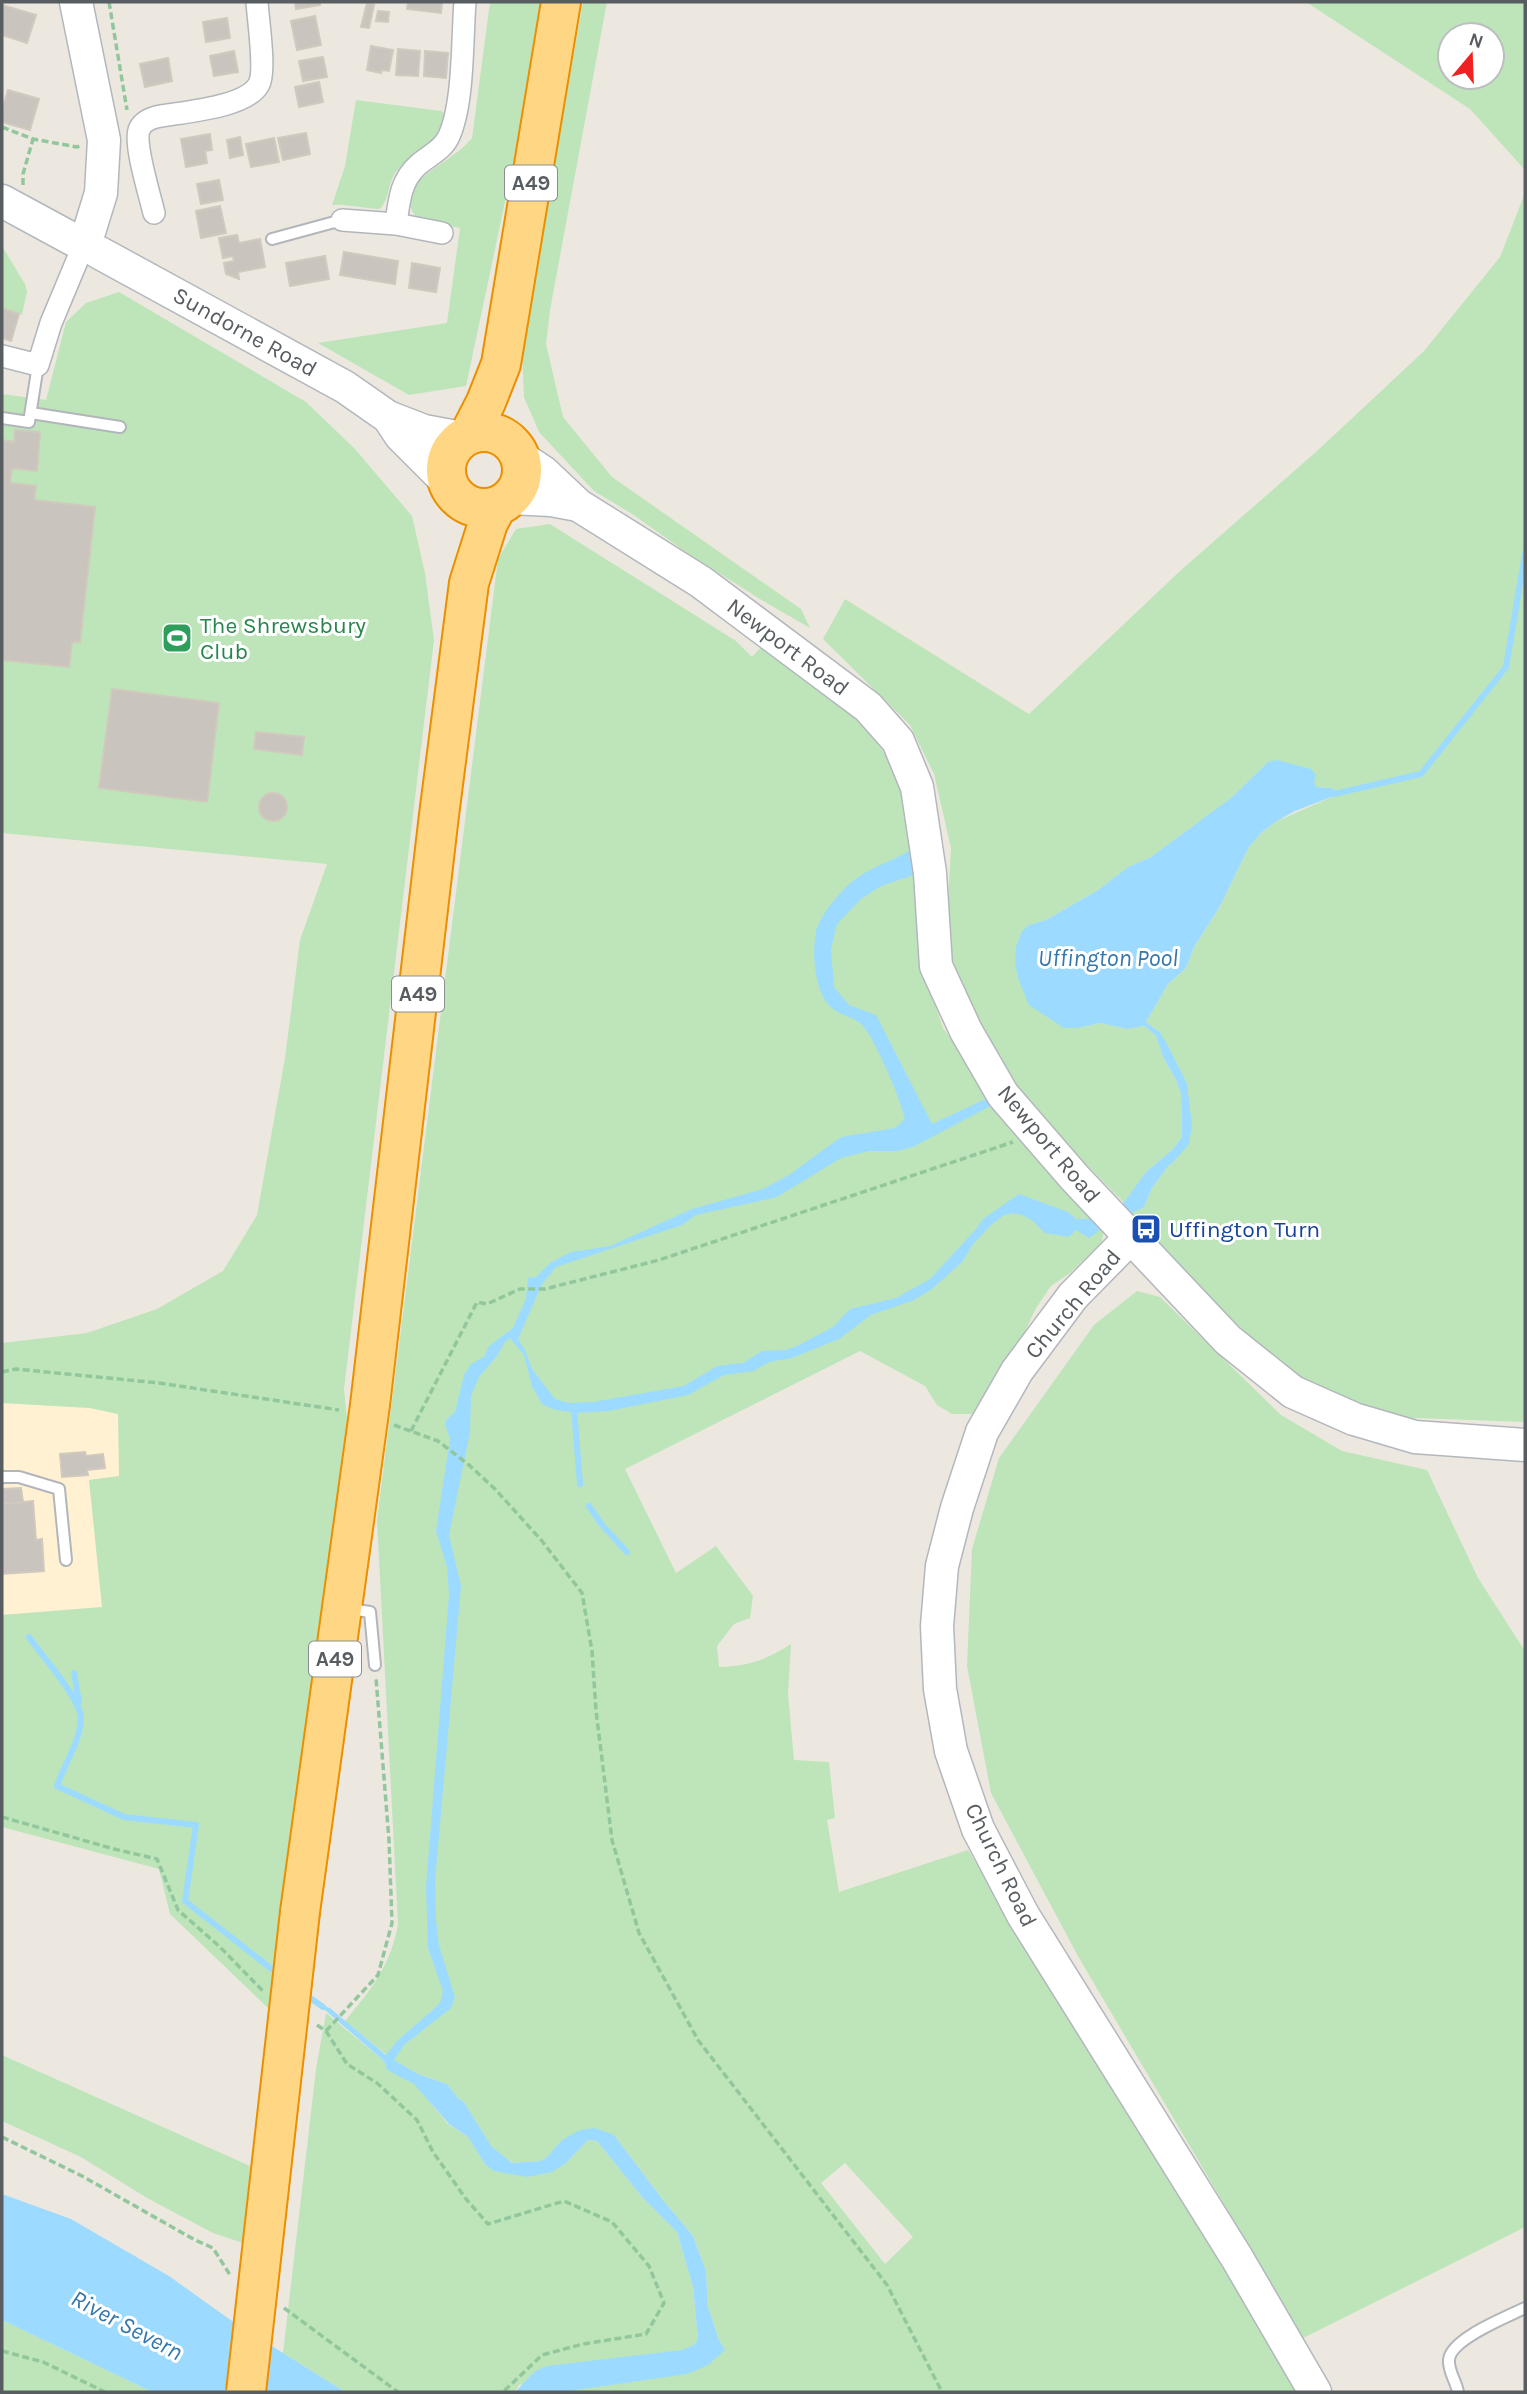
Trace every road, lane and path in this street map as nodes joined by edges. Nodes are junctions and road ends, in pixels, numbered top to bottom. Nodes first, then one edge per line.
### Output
1 (76, 2) edge
2 (109, 2) edge
3 (257, 2) edge
4 (465, 2) edge
5 (561, 2) edge
6 (128, 112) dead end
7 (2, 127) edge
8 (33, 139) junction
9 (89, 141) dead end
10 (158, 201) dead end
11 (15, 207) edge
12 (342, 220) joint
13 (396, 224) junction
14 (442, 233) dead end
15 (272, 239) dead end
16 (85, 245) junction
17 (2, 356) edge
18 (501, 364) junction
19 (38, 365) junction
20 (31, 412) junction
21 (388, 417) junction
22 (2, 418) edge
23 (120, 427) dead end
24 (466, 436) junction
25 (517, 451) junction
26 (454, 491) junction
27 (503, 502) junction
28 (578, 505) junction
29 (469, 583) junction
30 (1031, 1128) junction
31 (1119, 1225) junction
32 (2, 1372) edge
33 (339, 1410) dead end
34 (389, 1423) dead end
35 (411, 1431) junction
36 (1525, 1445) edge
37 (2, 1477) edge
38 (66, 1560) dead end
39 (342, 1608) junction
40 (375, 1665) joint
41 (2, 1817) edge
42 (265, 1993) dead end
43 (315, 2024) dead end
44 (326, 2031) junction
45 (2, 2137) edge
46 (233, 2280) dead end
47 (276, 2305) dead end
48 (1525, 2308) edge
49 (2, 2351) edge
50 (105, 2392) edge
51 (246, 2392) edge
52 (398, 2392) edge
53 (503, 2392) edge
54 (942, 2392) edge
55 (1315, 2392) edge
56 (1458, 2392) edge

1 - 16 main road
2 - 6 path
3 - 10 street
4 - 13 street
5 - 18 highway, A49
7 - 8 path
8 - 9 path
8 - 11 path
11 - 16 main road, Sundorne Road
12 - 13 street
12 - 15 lane
13 - 14 street
16 - 19 street
16 - 21 main road, Sundorne Road
17 - 19 street
18 - 24 highway, A49
18 - 25 highway, A49
19 - 20 lane
20 - 22 lane
20 - 23 lane
21 - 24 main road, Sundorne Road
21 - 26 main road, Sundorne Road
24 - 25 highway
24 - 26 highway
25 - 27 highway
25 - 28 main road, Newport Road
26 - 27 highway
26 - 29 highway, A49
27 - 28 main road, Newport Road
27 - 29 highway, A49
28 - 30 main road, Newport Road
29 - 39 highway, A49
30 - 31 main road, Newport Road
30 - 35 path
31 - 36 main road, Newport Road
31 - 55 main road, Church Road
32 - 33 path
34 - 35 path
35 - 54 path
37 - 38 lane
39 - 40 lane
39 - 51 highway, A49, bridge
40 - 44 path
41 - 42 path
43 - 44 path
44 - 53 path
45 - 46 path
47 - 52 path
48 - 56 lane
49 - 50 path

